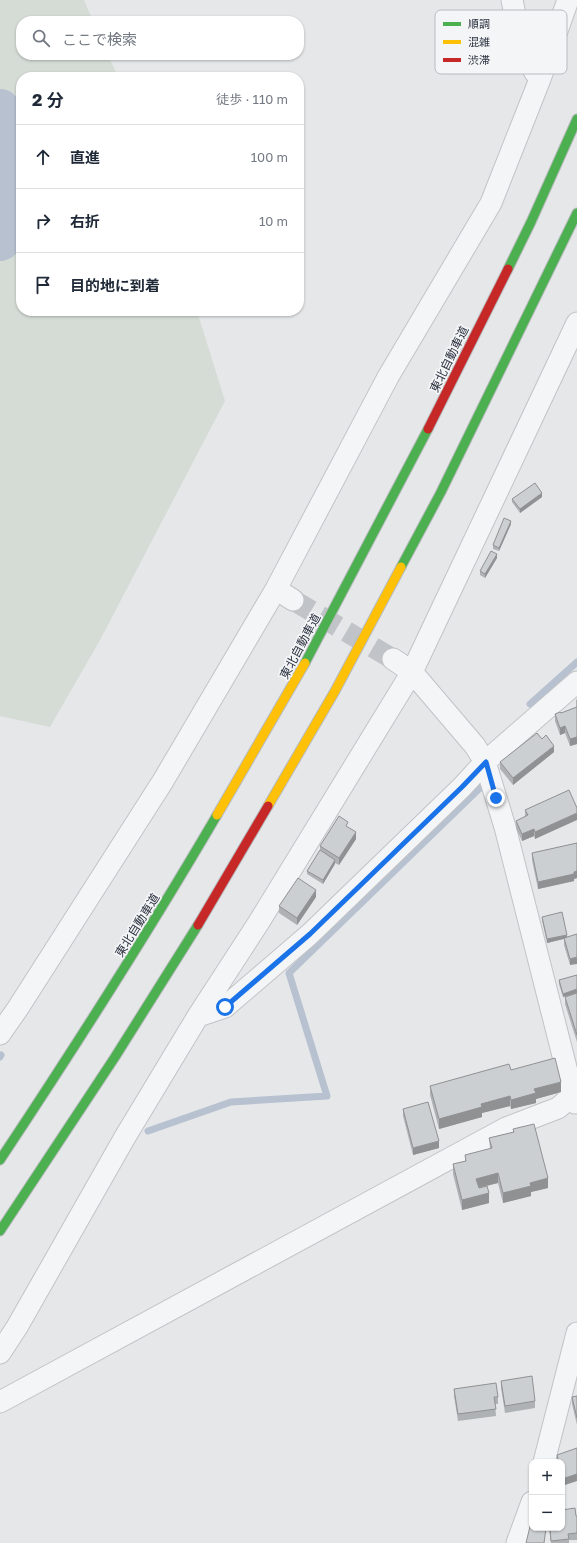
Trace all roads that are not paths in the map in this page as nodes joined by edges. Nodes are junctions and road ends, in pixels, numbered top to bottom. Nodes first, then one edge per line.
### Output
1 (512, 0) edge
2 (568, 0) edge
3 (514, 10) edge
4 (564, 10) edge
5 (536, 74) edge
6 (542, 74) edge
7 (540, 79) junction
8 (577, 119) edge
9 (577, 213) edge
10 (577, 324) edge
11 (394, 659) tunnel mouth
12 (412, 672) junction
13 (577, 682) edge
14 (486, 762) junction
15 (198, 1016) junction
16 (0, 1034) edge
17 (575, 1096) edge
18 (0, 1160) edge
19 (0, 1231) edge
20 (577, 1333) edge
21 (0, 1353) edge
22 (0, 1402) edge
23 (545, 1459) edge
24 (529, 1510) edge
25 (517, 1543) edge

1 - 3 street
2 - 4 street
5 - 7 street
6 - 7 street
7 - 16 street
8 - 18 highway, 東北自動車道
9 - 19 highway
10 - 12 street
11 - 12 street
12 - 14 street
12 - 15 street
13 - 14 street
14 - 15 street
14 - 17 street
15 - 21 street
17 - 22 street
20 - 23 street
24 - 25 street

